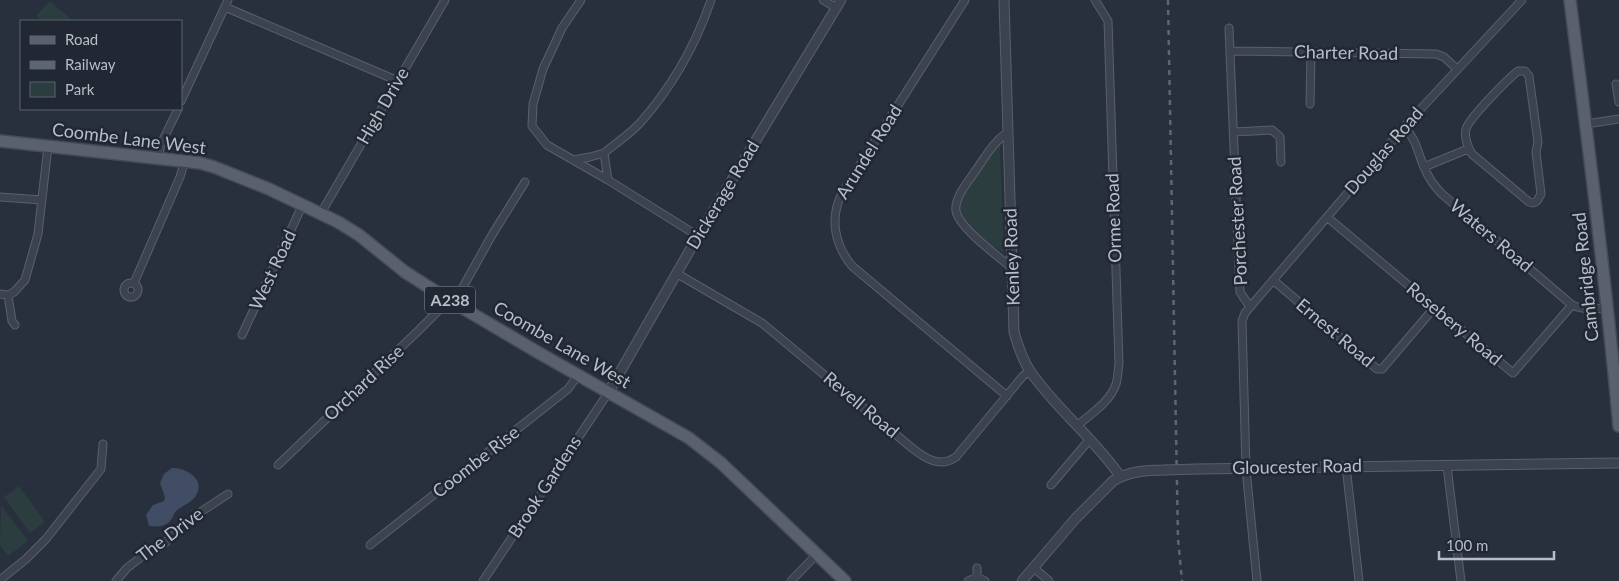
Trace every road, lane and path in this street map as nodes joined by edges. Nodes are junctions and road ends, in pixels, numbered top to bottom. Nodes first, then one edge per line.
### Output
1 (445, 0) edge
2 (581, 0) edge
3 (711, 0) edge
4 (823, 0) edge
5 (965, 0) edge
6 (1004, 0) edge
7 (1094, 0) edge
8 (1522, 0) edge
9 (1570, 0) edge
10 (226, 4) edge
11 (838, 4) edge
12 (1229, 28) dead end
13 (1231, 51) junction
14 (1311, 53) junction
15 (1457, 69) junction
16 (398, 81) junction
17 (1616, 84) dead end
18 (182, 99) edge
19 (1619, 102) edge
20 (1310, 104) dead end
21 (178, 110) edge
22 (1619, 119) edge
23 (1586, 124) junction
24 (1404, 127) junction
25 (1008, 132) junction
26 (1234, 132) junction
27 (0, 141) edge
28 (48, 146) junction
29 (1468, 149) junction
30 (604, 153) junction
31 (158, 158) junction
32 (184, 160) junction
33 (572, 160) junction
34 (1281, 162) dead end
35 (1424, 168) junction
36 (608, 180) junction
37 (524, 182) dead end
38 (0, 197) edge
39 (42, 200) junction
40 (303, 204) junction
41 (321, 213) junction
42 (1327, 217) junction
43 (698, 236) junction
44 (1012, 268) junction
45 (676, 273) junction
46 (1273, 280) junction
47 (134, 283) dead end
48 (4, 294) edge
49 (452, 301) junction
50 (1572, 305) junction
51 (1250, 306) junction
52 (1434, 308) junction
53 (1607, 308) junction
54 (15, 325) dead end
55 (242, 335) dead end
56 (1030, 371) junction
57 (578, 375) junction
58 (608, 392) junction
59 (1007, 396) junction
60 (1618, 410) edge
61 (1078, 425) junction
62 (1619, 426) edge
63 (1090, 440) junction
64 (103, 444) dead end
65 (1619, 463) edge
66 (278, 465) dead end
67 (1346, 466) junction
68 (1447, 466) junction
69 (1246, 468) junction
70 (1120, 476) junction
71 (1051, 484) dead end
72 (228, 494) dead end
73 (370, 544) dead end
74 (817, 554) junction
75 (977, 568) dead end
76 (1034, 568) junction
77 (977, 577) junction
78 (0, 580) edge
79 (116, 581) edge
80 (483, 581) edge
81 (791, 581) edge
82 (845, 581) edge
83 (968, 581) edge
84 (985, 581) edge
85 (1022, 581) edge
86 (1049, 581) edge
87 (1257, 581) edge
88 (1359, 581) edge
89 (1461, 581) edge

1 - 16 street, High Drive
2 - 33 street
3 - 30 street
4 - 11 street
5 - 59 street, Arundel Road
6 - 25 street, Kenley Road
7 - 61 street, Orme Road
8 - 15 street, Douglas Road
9 - 23 main road, Cambridge Road
10 - 16 street
10 - 18 street
11 - 43 street, Dickerage Road
12 - 13 street, Porchester Road
13 - 14 street, Charter Road
13 - 26 street, Porchester Road
14 - 15 street, Charter Road
14 - 20 street
15 - 24 street, Douglas Road
16 - 41 street, High Drive
17 - 19 street
21 - 31 street
22 - 23 street
23 - 53 main road, Cambridge Road
24 - 35 street, Waters Road
24 - 42 street, Douglas Road
25 - 44 street, Kenley Road
25 - 44 street
26 - 34 street
26 - 51 street, Porchester Road
27 - 28 main road, Coombe Lane West / A238
28 - 31 main road, Coombe Lane West / A238
28 - 39 street
29 - 29 street
29 - 35 street
30 - 33 street
30 - 36 street
31 - 32 main road, Coombe Lane West / A238
32 - 40 main road, Coombe Lane West / A238
32 - 47 street
33 - 36 street
35 - 50 street, Waters Road
36 - 43 street
37 - 49 street, Orchard Rise
38 - 39 street
39 - 48 street
40 - 41 main road, Coombe Lane West / A238
40 - 55 street, West Road
41 - 49 main road, Coombe Lane West / A238
42 - 46 street, Douglas Road
42 - 52 street, Rosebery Road
43 - 45 street, Dickerage Road
44 - 56 street, Kenley Road
45 - 58 street, Dickerage Road
45 - 59 street, Revell Road
46 - 51 street, Douglas Road
46 - 52 street, Ernest Road
48 - 54 street
49 - 57 main road, Coombe Lane West / A238
49 - 66 street, Orchard Rise
50 - 52 street, Rosebery Road
50 - 53 street
51 - 69 street, Porchester Road
53 - 60 main road, Cambridge Road
56 - 59 street, Revell Road
56 - 61 street, Kenley Road
57 - 58 main road, Coombe Lane West / A238
57 - 73 street, Coombe Rise
58 - 74 main road, Coombe Lane West / A238
58 - 80 street, Brook Gardens
60 - 62 main road, Cambridge Road
61 - 63 street, Kenley Road
63 - 70 street, Kenley Road
63 - 71 street
64 - 78 street
65 - 68 street, Gloucester Road
67 - 68 street, Gloucester Road
67 - 69 street, Gloucester Road
67 - 88 street
68 - 89 street
69 - 70 street, Gloucester Road, bridge
69 - 87 street, Porchester Road
70 - 76 street, Gloucester Road
72 - 79 street, The Drive
74 - 81 street
74 - 82 main road, Coombe Lane West / A238
75 - 77 street
76 - 85 street, Gloucester Road
76 - 86 street
77 - 83 street
77 - 84 street

